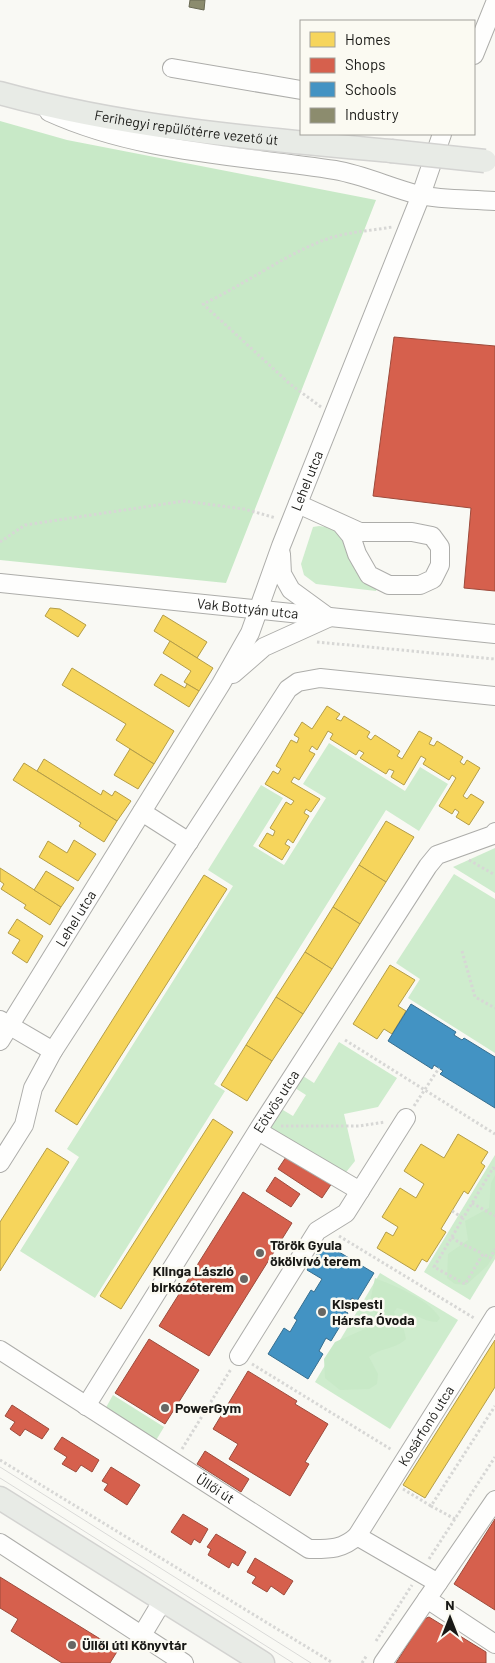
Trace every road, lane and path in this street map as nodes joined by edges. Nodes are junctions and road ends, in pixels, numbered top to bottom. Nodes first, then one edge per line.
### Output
1 (495, 4) edge
2 (475, 54) edge
3 (172, 68) dead end
4 (300, 90) edge
5 (8, 96) edge
6 (442, 135) edge
7 (490, 162) edge
8 (421, 195) junction
9 (495, 201) edge
10 (412, 219) junction
11 (334, 416) junction
12 (298, 504) junction
13 (291, 522) junction
14 (342, 525) junction
15 (0, 542) edge
16 (281, 546) junction
17 (0, 583) edge
18 (257, 611) junction
19 (328, 618) junction
20 (495, 634) edge
21 (313, 642) dead end
22 (495, 659) edge
23 (221, 684) junction
24 (495, 696) edge
25 (142, 812) junction
26 (495, 832) edge
27 (189, 842) junction
28 (460, 848) junction
29 (495, 875) edge
30 (462, 951) dead end
31 (495, 1008) edge
32 (5, 1023) edge
33 (345, 1040) dead end
34 (0, 1041) edge
35 (53, 1051) junction
36 (439, 1068) dead end
37 (424, 1090) junction
38 (406, 1118) junction
39 (259, 1131) junction
40 (495, 1134) edge
41 (0, 1163) edge
42 (495, 1170) edge
43 (360, 1191) junction
44 (472, 1203) junction
45 (452, 1211) dead end
46 (495, 1216) edge
47 (463, 1218) junction
48 (325, 1228) junction
49 (452, 1237) junction
50 (495, 1249) edge
51 (483, 1254) junction
52 (492, 1321) edge
53 (0, 1350) edge
54 (239, 1356) junction
55 (86, 1406) junction
56 (495, 1406) edge
57 (186, 1442) dead end
58 (405, 1458) junction
59 (0, 1460) edge
60 (390, 1482) junction
61 (0, 1498) edge
62 (495, 1501) edge
63 (431, 1506) junction
64 (455, 1519) dead end
65 (356, 1536) junction
66 (0, 1544) edge
67 (438, 1583) junction
68 (427, 1599) junction
69 (163, 1600) junction
70 (142, 1635) junction
71 (495, 1644) edge
72 (184, 1663) edge
73 (263, 1663) edge
74 (333, 1663) edge
75 (383, 1663) edge

1 - 2 street
3 - 4 street
5 - 7 main road, Ferihegyi repülőtérre vezető út, bridge
5 - 8 street
6 - 8 street, Lehel utca
8 - 9 street
8 - 10 street, Lehel utca
10 - 11 street, Lehel utca
10 - 11 path
11 - 12 street, Lehel utca
12 - 13 street, Lehel utca
12 - 14 street
13 - 15 path
13 - 16 street, Lehel utca
14 - 14 street
16 - 18 street, Lehel utca
16 - 19 street
17 - 18 street, Vak Bottyán utca
18 - 19 street, Vak Bottyán utca
18 - 23 street, Lehel utca
19 - 20 street, Vak Bottyán utca
19 - 23 street
21 - 22 path
23 - 25 street, Lehel utca
24 - 27 street
25 - 27 street
25 - 32 street, Lehel utca
26 - 28 street, Eötvös utca
27 - 35 street
28 - 29 path
28 - 39 street, Eötvös utca
30 - 31 path
32 - 34 street, Lehel utca
32 - 35 street
33 - 37 path
35 - 41 street
36 - 37 path
37 - 38 path
37 - 40 path
38 - 39 path
38 - 43 street
39 - 43 street
39 - 55 street, Eötvös utca
42 - 44 path
43 - 48 street
44 - 46 path
44 - 47 path
45 - 47 path
47 - 49 path
48 - 52 path
48 - 54 street
49 - 51 path
49 - 51 path
50 - 51 path
52 - 58 street, Kosárfonó utca
53 - 55 street, Üllői út
54 - 57 path
54 - 58 path
55 - 65 street, Üllői út
56 - 63 path
58 - 60 street, Kosárfonó utca
59 - 74 path
60 - 63 path
60 - 65 street, Kosárfonó utca
61 - 69 main road
62 - 67 street
63 - 64 path
65 - 67 street
66 - 70 street
67 - 68 street
68 - 71 street
68 - 75 street
69 - 70 street
69 - 73 main road
70 - 72 street

